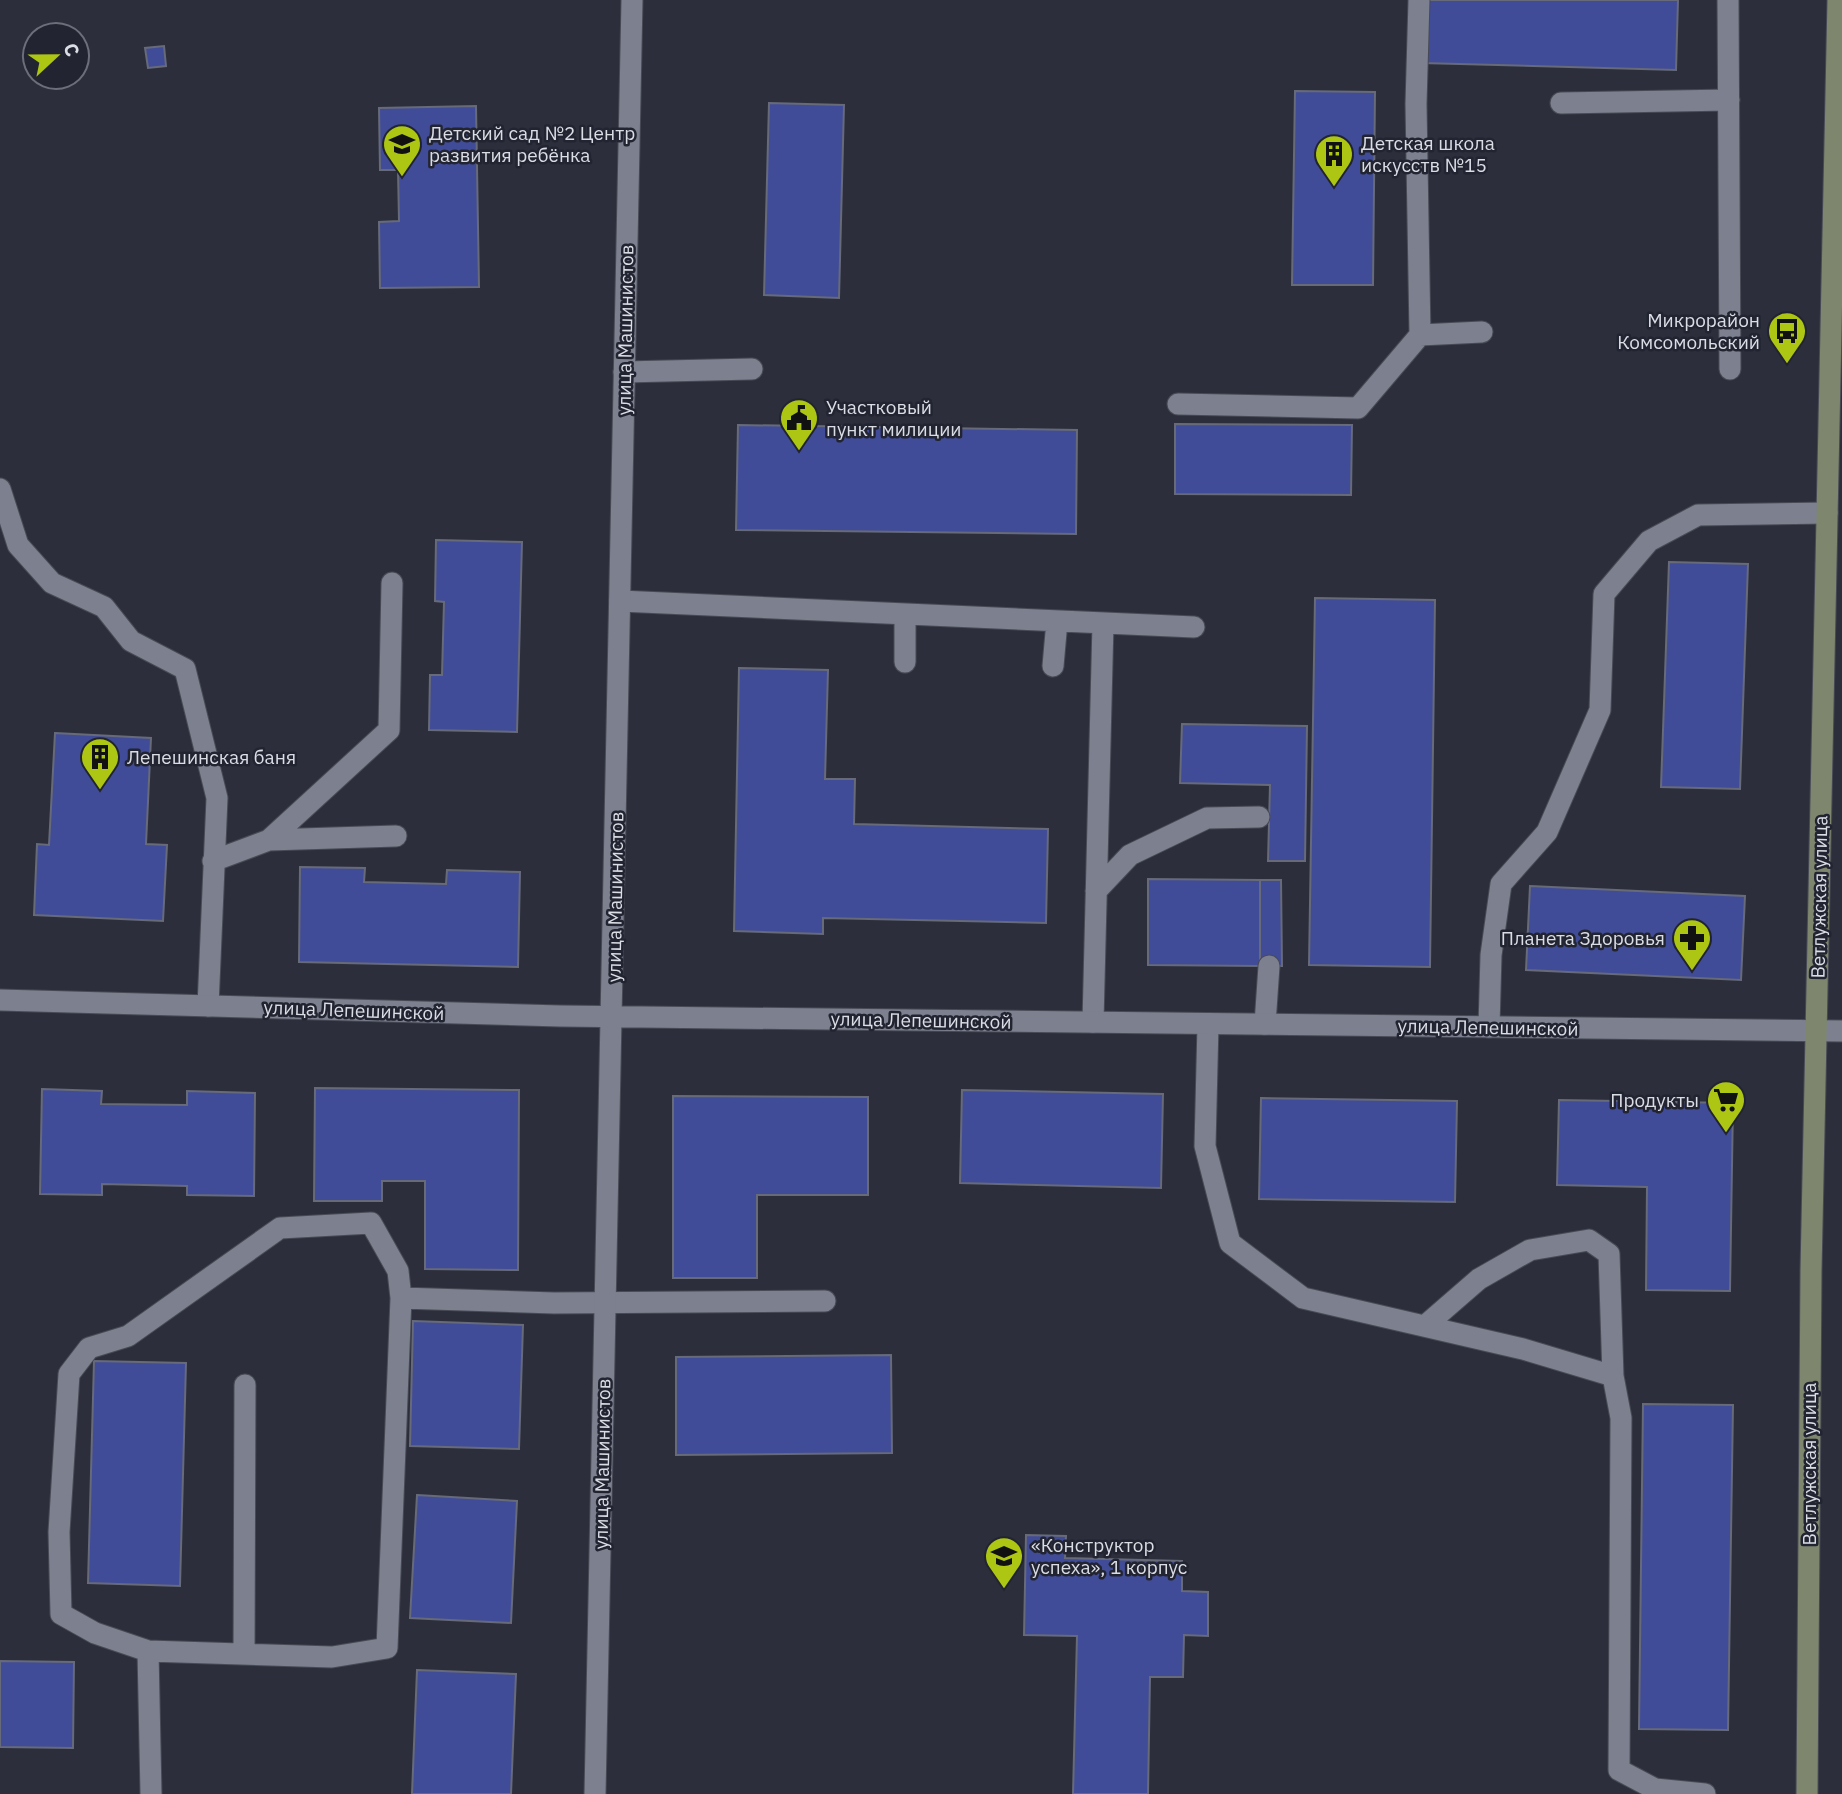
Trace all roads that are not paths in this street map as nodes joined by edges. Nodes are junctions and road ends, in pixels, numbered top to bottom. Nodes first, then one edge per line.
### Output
1 (632, 0) edge
2 (1419, 0) edge
3 (1728, 0) edge
4 (1838, 0) edge
5 (1729, 100) junction
6 (1560, 103) dead end
7 (1482, 332) dead end
8 (1420, 335) junction
9 (751, 369) dead end
10 (1730, 369) dead end
11 (624, 372) junction
12 (1178, 404) dead end
13 (0, 489) edge
14 (1827, 513) junction
15 (392, 583) dead end
16 (620, 601) junction
17 (905, 614) junction
18 (1057, 621) junction
19 (1103, 623) junction
20 (1194, 626) dead end
21 (905, 662) dead end
22 (1053, 666) dead end
23 (1259, 817) dead end
24 (396, 836) dead end
25 (270, 840) junction
26 (213, 861) junction
27 (1096, 891) junction
28 (1269, 966) dead end
29 (0, 1000) edge
30 (208, 1006) junction
31 (613, 1016) junction
32 (1093, 1022) junction
33 (1208, 1024) junction
34 (1265, 1024) junction
35 (1489, 1027) junction
36 (1816, 1031) junction
37 (1842, 1031) edge
38 (401, 1298) junction
39 (825, 1301) dead end
40 (606, 1302) junction
41 (1426, 1325) junction
42 (1613, 1376) junction
43 (245, 1385) dead end
44 (148, 1651) junction
45 (244, 1654) junction
46 (151, 1794) edge
47 (595, 1794) edge
48 (1705, 1794) edge
49 (1807, 1794) edge

1 - 11 street, улица Машинистов
2 - 8 street
3 - 5 street
4 - 14 main road, Ветлужская улица
5 - 6 street
5 - 10 street
7 - 8 street
8 - 12 street
9 - 11 street
11 - 16 street, улица Машинистов
13 - 26 street
14 - 35 street
14 - 36 main road, Ветлужская улица
15 - 25 street
16 - 17 street
16 - 31 street, улица Машинистов
17 - 18 street
17 - 21 street
18 - 19 street
18 - 22 street
19 - 20 street
19 - 27 street
23 - 27 street
24 - 25 street
25 - 26 street
26 - 30 street
27 - 32 street
28 - 34 street
29 - 30 street, улица Лепешинской
30 - 31 street, улица Лепешинской
31 - 32 street, улица Лепешинской
31 - 40 street, улица Машинистов
32 - 33 street, улица Лепешинской
33 - 34 street, улица Лепешинской
33 - 41 street
34 - 35 street, улица Лепешинской
35 - 36 street, улица Лепешинской
36 - 37 street, улица Лепешинской
36 - 49 main road, Ветлужская улица
38 - 40 street
38 - 44 street
38 - 45 street
39 - 40 street
40 - 47 street, улица Машинистов
41 - 42 street
41 - 42 street
42 - 48 street
43 - 45 street
44 - 45 street
44 - 46 street

